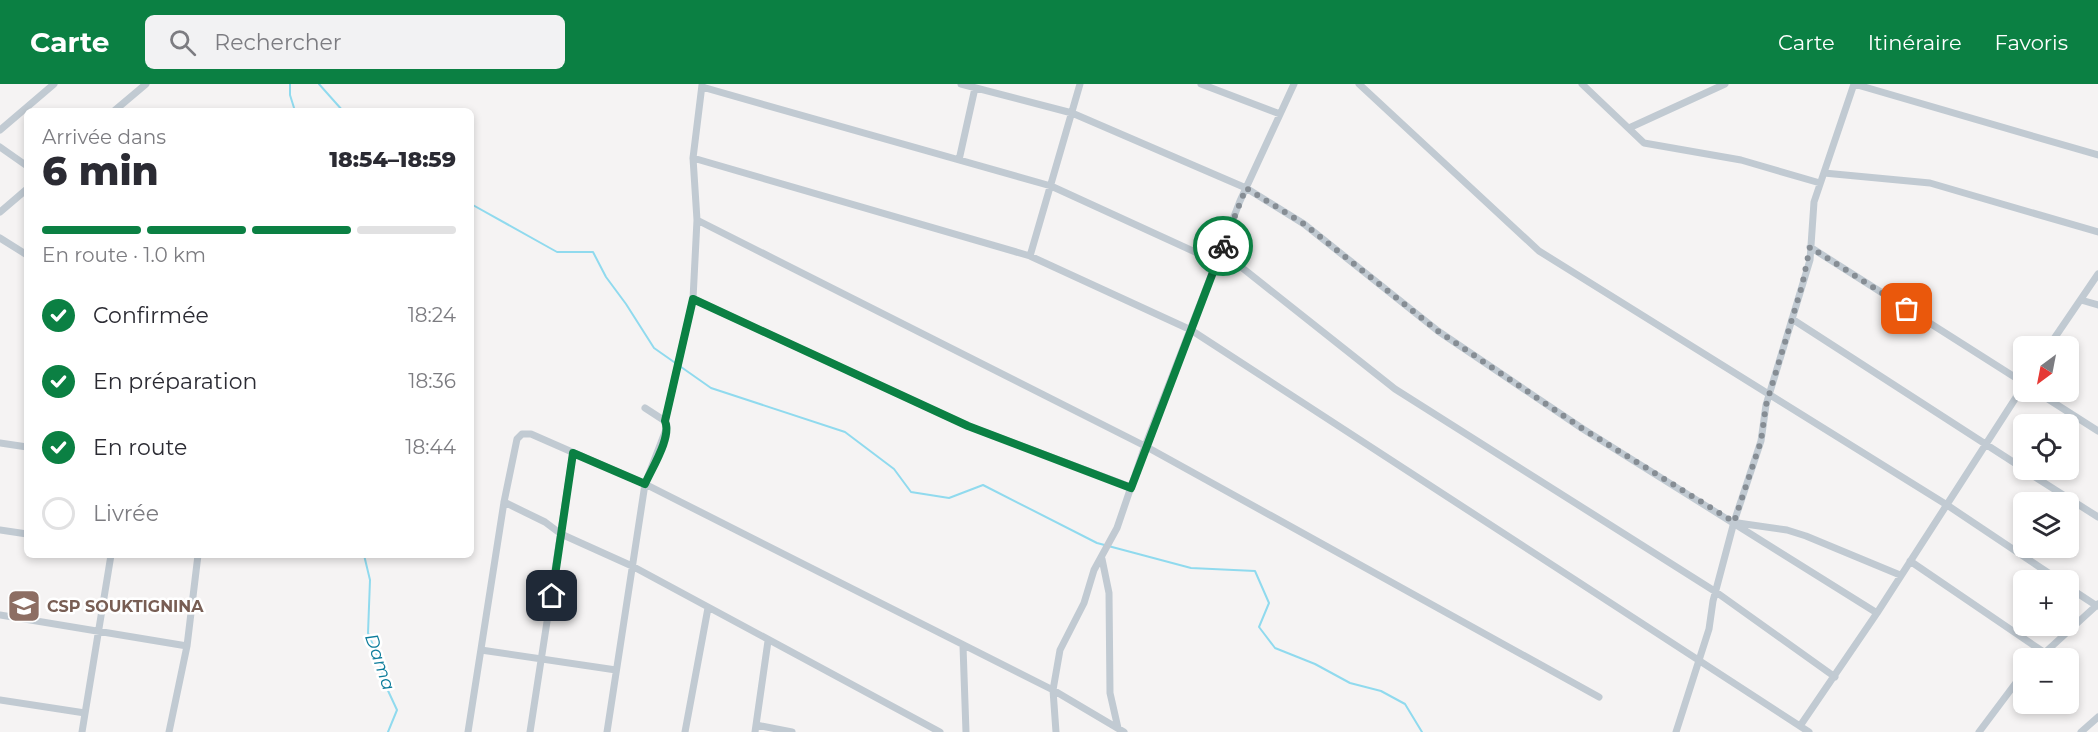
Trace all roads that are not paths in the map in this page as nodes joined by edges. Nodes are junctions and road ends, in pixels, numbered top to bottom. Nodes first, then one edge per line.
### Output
1 (54, 84) edge
2 (146, 84) edge
3 (961, 84) edge
4 (1080, 84) edge
5 (1201, 84) edge
6 (1294, 84) edge
7 (1359, 84) edge
8 (1582, 84) edge
9 (1725, 84) edge
10 (1854, 84) edge
11 (702, 86) edge
12 (975, 88) junction
13 (26, 108) edge
14 (118, 108) edge
15 (24, 110) edge
16 (1071, 113) junction
17 (1280, 114) junction
18 (1629, 128) junction
19 (0, 130) edge
20 (0, 147) edge
21 (2098, 155) edge
22 (693, 158) junction
23 (959, 160) junction
24 (24, 164) edge
25 (1824, 173) junction
26 (1820, 183) junction
27 (1050, 186) junction
28 (1246, 188) junction
29 (24, 192) edge
30 (0, 212) edge
31 (697, 220) junction
32 (2098, 232) edge
33 (0, 238) edge
34 (1810, 247) junction
35 (1221, 251) junction
36 (24, 253) edge
37 (1030, 256) junction
38 (1217, 262) junction
39 (2098, 274) edge
40 (693, 299) junction
41 (2081, 300) junction
42 (2098, 305) edge
43 (1792, 319) junction
44 (1191, 330) junction
45 (2056, 336) edge
46 (2013, 377) edge
47 (1769, 396) junction
48 (2013, 402) edge
49 (2053, 402) edge
50 (645, 408) dead end
51 (665, 421) junction
52 (2098, 431) edge
53 (0, 443) edge
54 (1145, 446) junction
55 (1987, 446) junction
56 (24, 447) edge
57 (573, 453) junction
58 (2013, 462) edge
59 (2041, 480) edge
60 (645, 484) junction
61 (1131, 488) junction
62 (504, 502) junction
63 (1947, 505) junction
64 (2098, 517) edge
65 (1734, 522) junction
66 (0, 530) edge
67 (24, 534) edge
68 (561, 534) junction
69 (111, 558) edge
70 (198, 558) edge
71 (1102, 559) junction
72 (1910, 561) junction
73 (632, 566) junction
74 (2044, 570) edge
75 (1900, 575) junction
76 (1716, 592) junction
77 (2079, 594) edge
78 (2097, 605) edge
79 (708, 608) junction
80 (1877, 613) junction
81 (0, 615) edge
82 (100, 630) junction
83 (768, 640) junction
84 (187, 646) junction
85 (963, 646) junction
86 (2038, 648) edge
87 (2050, 648) edge
88 (481, 650) junction
89 (542, 658) junction
90 (1699, 661) junction
91 (616, 670) junction
92 (1835, 677) junction
93 (2013, 687) edge
94 (1053, 690) junction
95 (1599, 697) dead end
96 (0, 700) edge
97 (85, 713) junction
98 (2098, 717) edge
99 (1800, 726) junction
100 (755, 729) edge
101 (1121, 730) edge
102 (82, 732) edge
103 (169, 732) edge
104 (468, 732) edge
105 (530, 732) edge
106 (607, 732) edge
107 (685, 732) edge
108 (792, 732) edge
109 (940, 732) edge
110 (966, 732) edge
111 (1056, 732) edge
112 (1676, 732) edge
113 (1809, 732) edge
114 (1979, 732) edge
115 (2081, 732) edge

1 - 13 street
2 - 14 street
3 - 12 street
4 - 16 street
5 - 17 street
6 - 17 street
7 - 47 street
8 - 18 street
9 - 18 street
10 - 21 street
10 - 25 street
11 - 22 street
11 - 23 street
12 - 16 street
12 - 23 street
15 - 19 street
16 - 27 street
16 - 28 street
17 - 28 street
18 - 26 street
20 - 24 street
22 - 31 street
22 - 37 street
23 - 27 street
25 - 26 street
25 - 32 street
26 - 34 street
27 - 37 street
27 - 38 street
28 - 35 street
28 - 65 street
29 - 30 street
31 - 40 street
31 - 54 street
33 - 36 street
34 - 43 street
34 - 46 street
35 - 38 street
35 - 76 street
37 - 44 street
38 - 44 street
39 - 41 street
40 - 51 street
40 - 61 street
41 - 42 street
41 - 45 street
43 - 47 street
43 - 55 street
44 - 54 street
44 - 90 street
47 - 63 street
47 - 65 street
48 - 55 street
49 - 52 street
50 - 51 street
51 - 60 street
53 - 56 street
54 - 61 street
54 - 95 street
55 - 58 street
55 - 63 street
57 - 60 street
57 - 62 street
57 - 68 street
59 - 64 street
60 - 73 street
60 - 85 street
61 - 71 street
62 - 68 street
62 - 88 street
63 - 72 street
63 - 74 street
65 - 75 street
65 - 76 street
65 - 80 street
66 - 67 street
68 - 73 street
68 - 89 street
69 - 82 street
70 - 84 street
71 - 94 street
71 - 101 street
72 - 75 street
72 - 86 street
73 - 79 street
73 - 91 street
75 - 80 street
76 - 90 street
76 - 92 street
77 - 78 street
78 - 87 street
79 - 83 street
79 - 107 street
80 - 92 street
81 - 82 street
82 - 84 street
82 - 97 street
83 - 100 street
83 - 109 street
84 - 103 street
85 - 94 street
85 - 110 street
88 - 89 street
88 - 104 street
89 - 91 street
89 - 105 street
90 - 99 street
90 - 112 street
91 - 106 street
92 - 99 street
93 - 114 street
94 - 101 street
94 - 111 street
96 - 97 street
97 - 102 street
98 - 115 street
99 - 113 street
100 - 108 street

